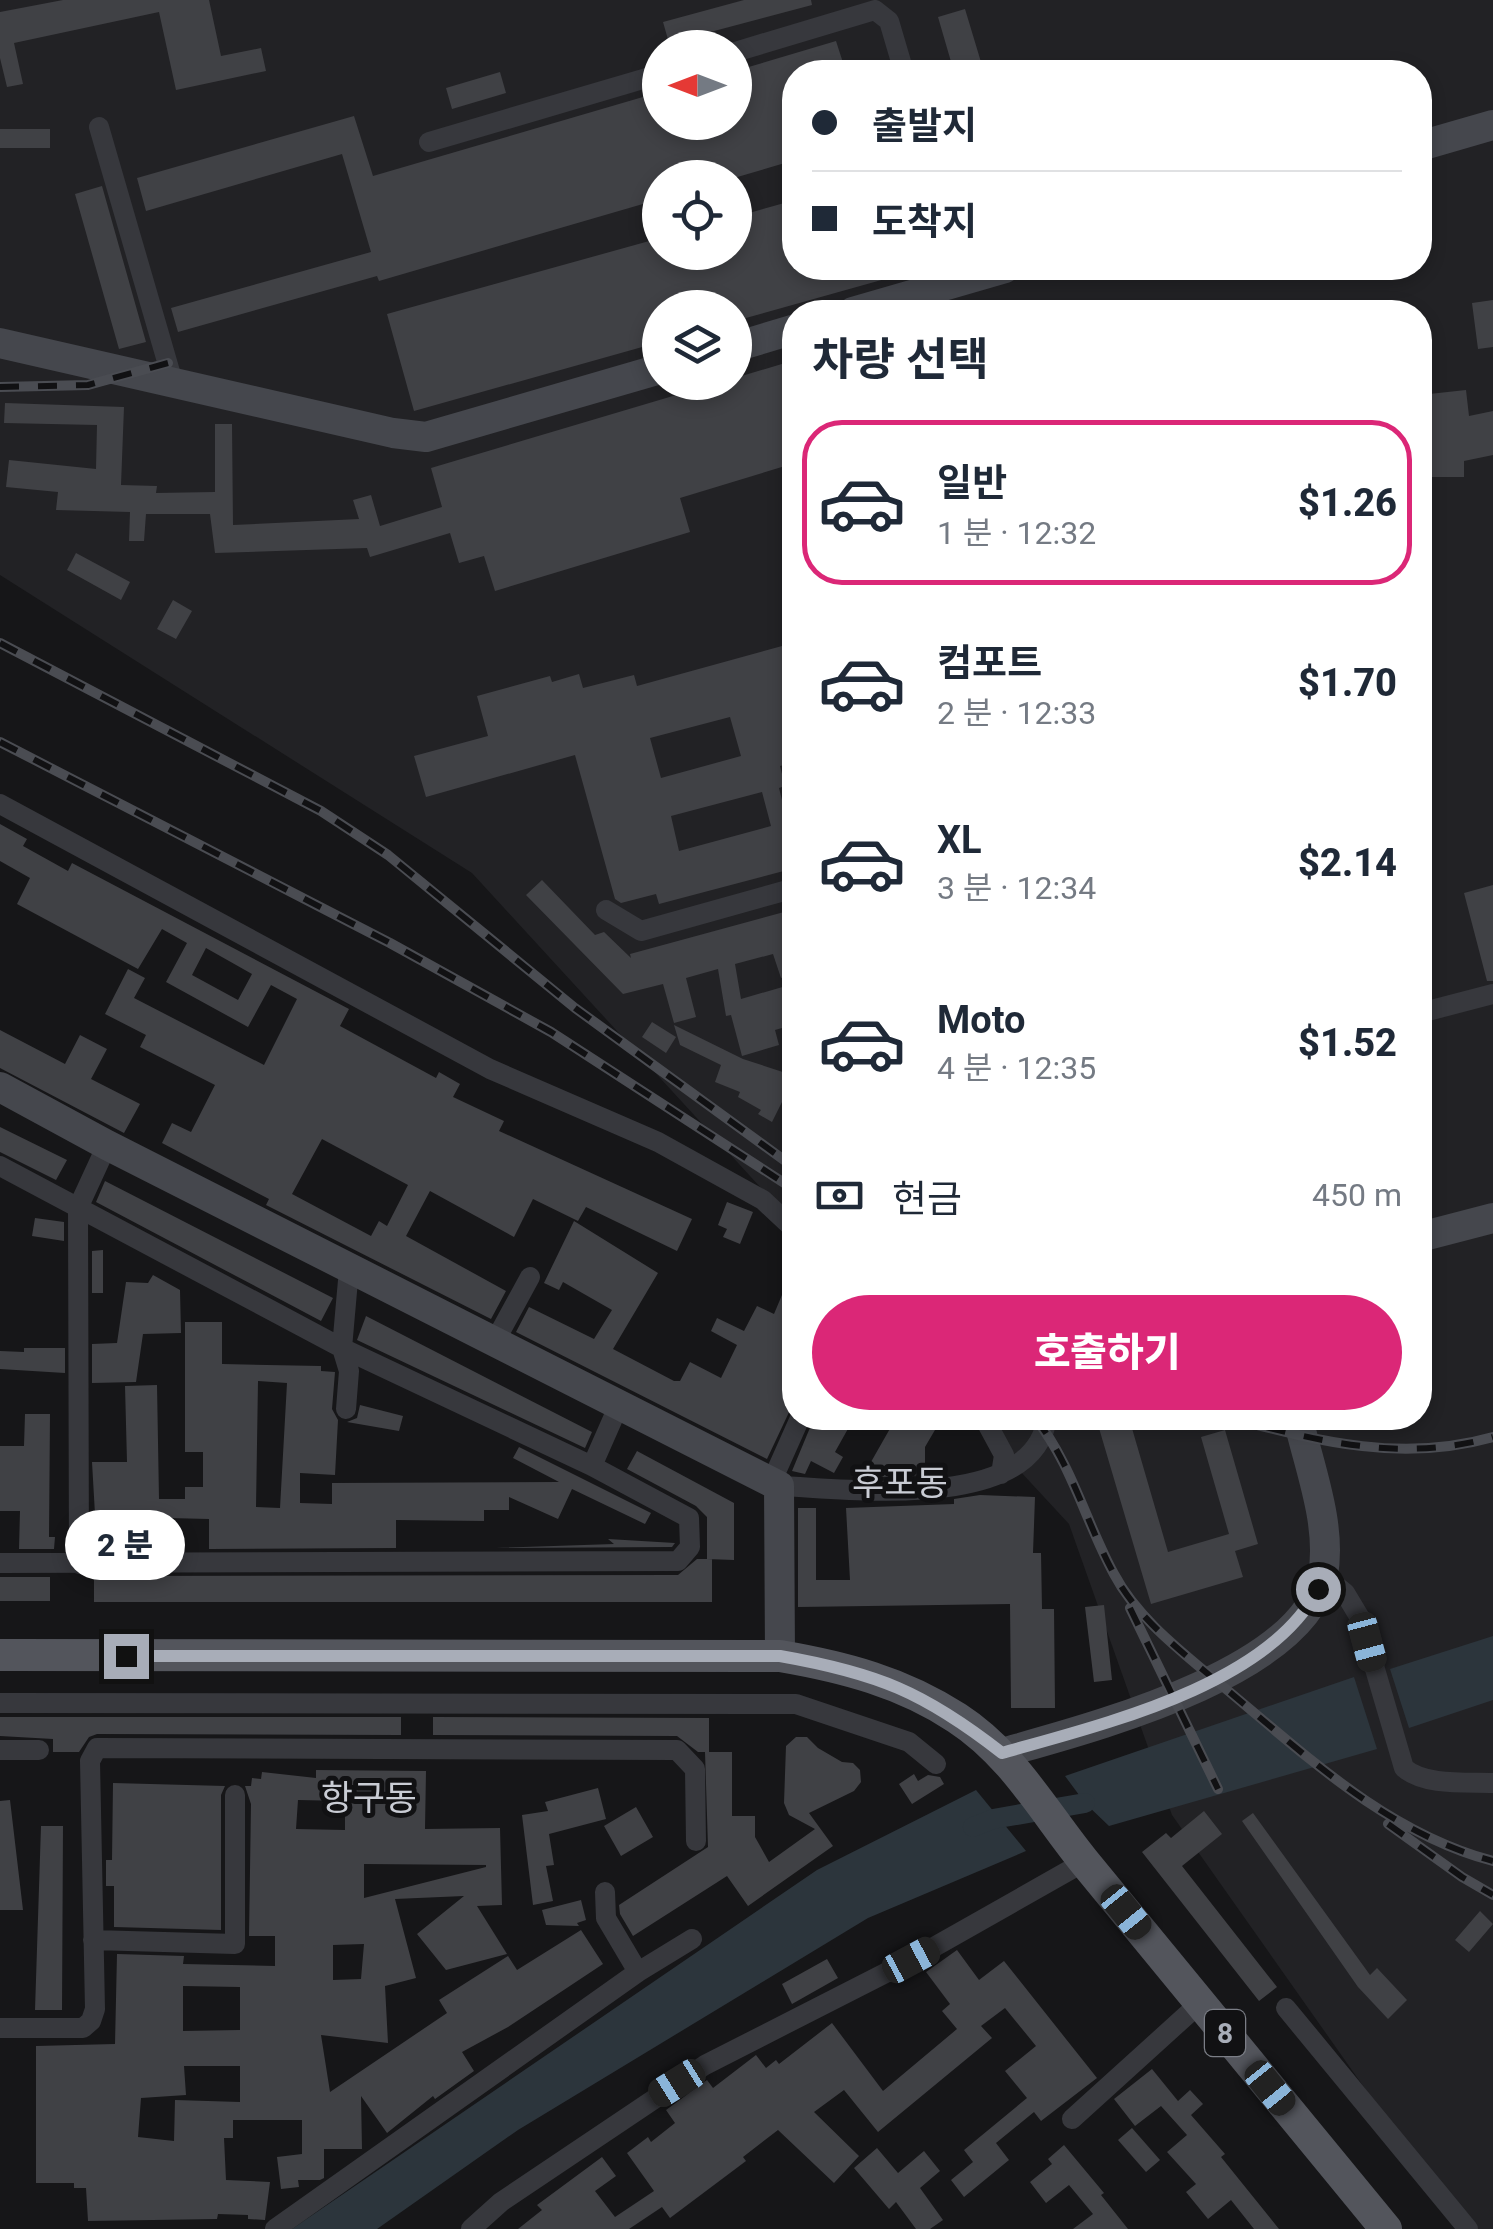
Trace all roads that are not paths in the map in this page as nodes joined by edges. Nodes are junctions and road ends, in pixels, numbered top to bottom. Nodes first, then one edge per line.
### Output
1 (752, 47) edge
2 (901, 60) edge
3 (642, 79) edge
4 (1493, 124) edge
5 (98, 126) dead end
6 (428, 142) dead end
7 (1432, 142) edge
8 (942, 280) edge
9 (886, 300) edge
10 (782, 334) edge
11 (752, 342) edge
12 (0, 343) edge
13 (642, 374) edge
14 (173, 382) junction
15 (0, 804) edge
16 (782, 892) edge
17 (606, 910) dead end
18 (1493, 994) edge
19 (1432, 1010) edge
20 (0, 1087) edge
21 (107, 1145) junction
22 (0, 1166) edge
23 (78, 1208) junction
24 (782, 1218) edge
25 (1493, 1218) edge
26 (1432, 1234) edge
27 (349, 1269) junction
28 (530, 1277) dead end
29 (494, 1343) junction
30 (342, 1348) junction
31 (618, 1406) junction
32 (346, 1410) dead end
33 (795, 1430) edge
34 (990, 1430) edge
35 (1045, 1430) edge
36 (1301, 1430) edge
37 (592, 1466) junction
38 (1001, 1474) junction
39 (775, 1484) junction
40 (0, 1563) edge
41 (78, 1564) junction
42 (1323, 1575) junction
43 (0, 1655) edge
44 (780, 1656) junction
45 (0, 1703) edge
46 (0, 1750) edge
47 (39, 1750) dead end
48 (936, 1764) dead end
49 (1011, 1765) junction
50 (1493, 1783) edge
51 (235, 1795) dead end
52 (696, 1841) dead end
53 (1075, 1849) junction
54 (605, 1892) dead end
55 (692, 1939) dead end
56 (92, 1940) junction
57 (638, 1972) junction
58 (1200, 2003) junction
59 (1286, 2008) dead end
60 (0, 2028) edge
61 (1072, 2119) dead end
62 (275, 2229) edge
63 (471, 2229) edge
64 (1386, 2229) edge
65 (1468, 2229) edge

1 - 2 street
3 - 6 street
4 - 7 street
5 - 14 street
8 - 9 street
10 - 11 street
12 - 14 street
13 - 14 street
15 - 24 street
16 - 17 street
18 - 19 street
20 - 21 street
21 - 23 street
21 - 27 street
22 - 23 street
23 - 30 street
23 - 41 street
25 - 26 street
27 - 29 street
27 - 30 street
28 - 29 street
29 - 31 street
30 - 32 street
30 - 37 street
31 - 37 street
31 - 39 street
33 - 39 street
34 - 38 street
35 - 38 street
36 - 42 street
37 - 41 street
38 - 39 street
39 - 44 street
40 - 41 street
42 - 49 street
42 - 50 street
43 - 44 main road, 8
44 - 49 main road, 8
45 - 48 street
46 - 47 street
49 - 53 main road, 8
51 - 56 street
52 - 56 street
53 - 58 main road, 8
53 - 63 street
54 - 57 street
55 - 57 street
56 - 60 street
57 - 62 street
58 - 61 street
58 - 64 main road, 8
59 - 65 street

